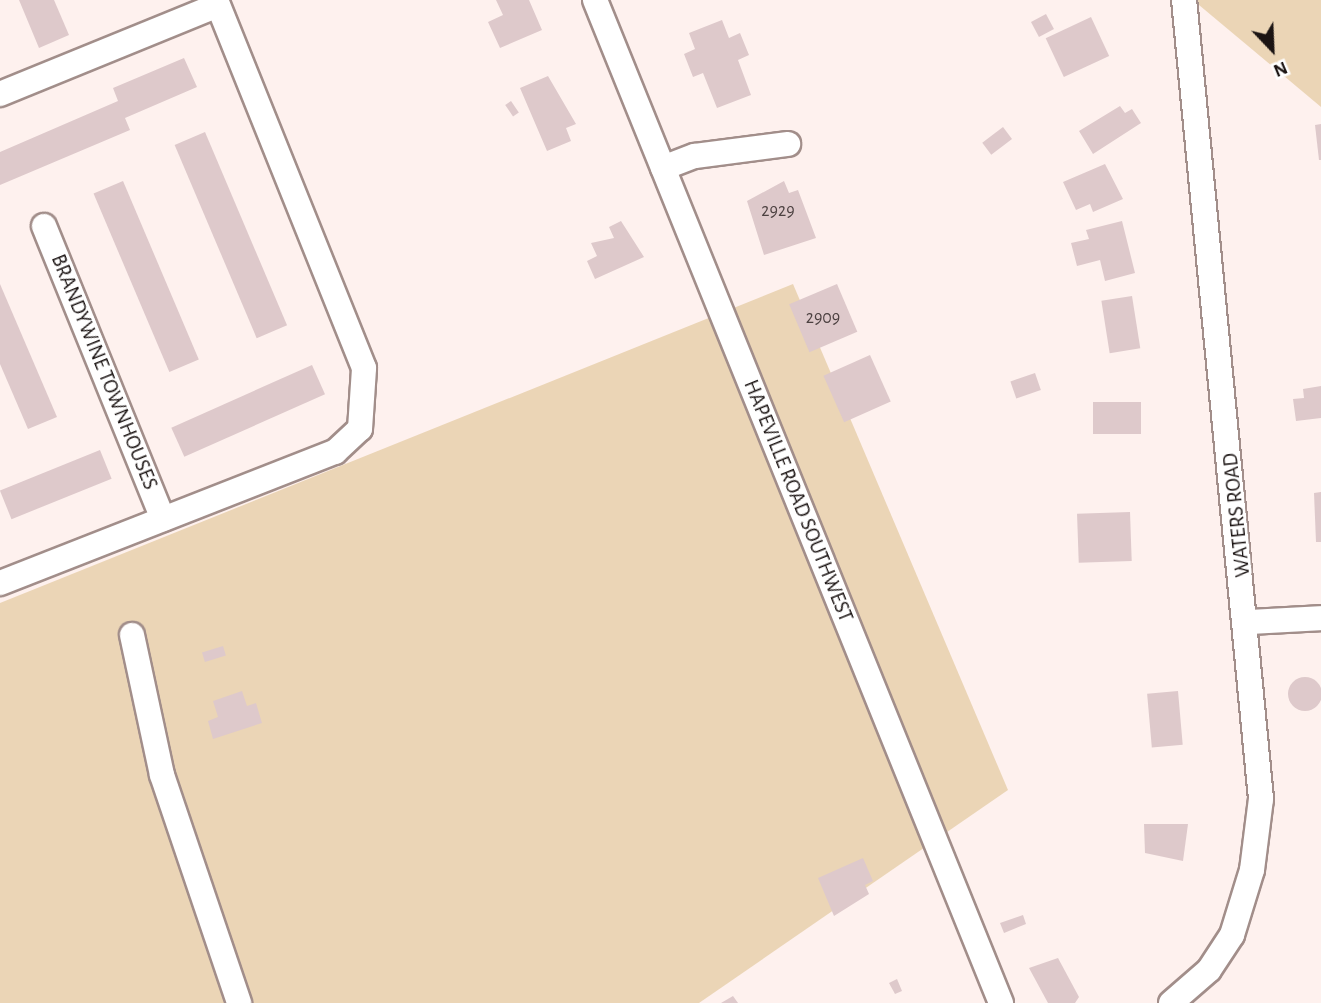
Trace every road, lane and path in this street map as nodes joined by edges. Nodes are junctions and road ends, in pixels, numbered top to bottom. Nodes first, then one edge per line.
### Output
1 (595, 0) edge
2 (1184, 0) edge
3 (217, 2) edge
4 (0, 94) edge
5 (788, 144) dead end
6 (663, 168) junction
7 (44, 226) dead end
8 (163, 519) junction
9 (0, 583) edge
10 (1321, 618) edge
11 (1248, 622) junction
12 (132, 635) dead end
13 (239, 1003) edge
14 (1001, 1003) edge
15 (1171, 1003) edge

1 - 6 street, HAPEVILLE ROAD SOUTHWEST
2 - 11 street, WATERS ROAD
3 - 4 street
3 - 8 street
5 - 6 street
6 - 14 street, HAPEVILLE ROAD SOUTHWEST
7 - 8 street, BRANDYWINE TOWNHOUSES
8 - 9 street
10 - 11 street
11 - 15 street, WATERS ROAD
12 - 13 street

